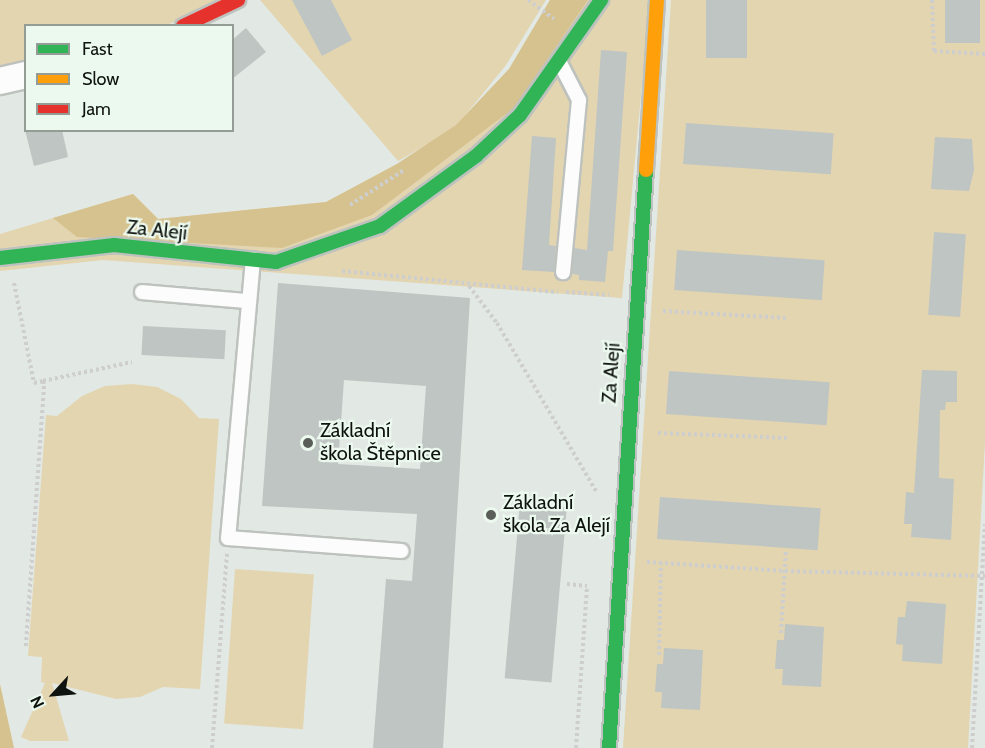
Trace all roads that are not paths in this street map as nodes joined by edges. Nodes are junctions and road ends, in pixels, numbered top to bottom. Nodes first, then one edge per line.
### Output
1 (238, 0) edge
2 (601, 0) edge
3 (657, 0) edge
4 (187, 24) edge
5 (560, 63) junction
6 (24, 75) edge
7 (0, 81) edge
8 (0, 258) edge
9 (253, 259) junction
10 (563, 272) dead end
11 (142, 292) dead end
12 (248, 301) junction
13 (402, 551) dead end
14 (609, 748) edge

1 - 4 street
2 - 5 street, Za Alejí
3 - 14 street, Za Alejí
5 - 9 street, Za Alejí
5 - 10 lane
6 - 7 street
8 - 9 street, Za Alejí
9 - 12 lane
11 - 12 lane
12 - 13 lane

